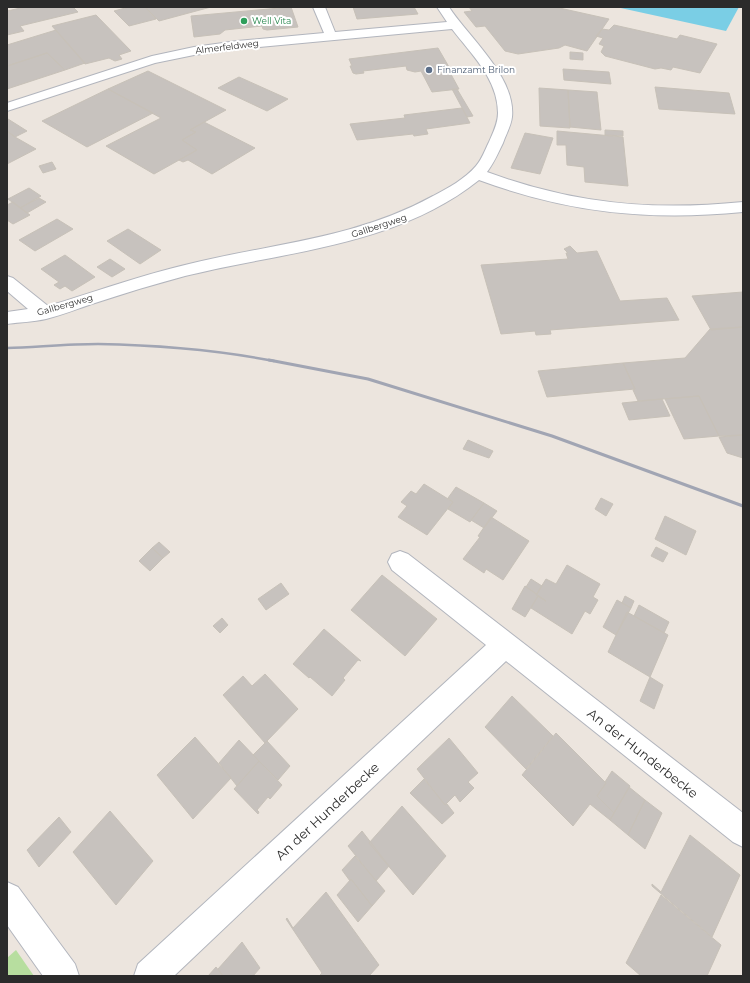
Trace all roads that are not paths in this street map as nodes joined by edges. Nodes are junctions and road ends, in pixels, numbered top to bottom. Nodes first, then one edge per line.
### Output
1 (319, 7) edge
2 (443, 7) edge
3 (454, 25) junction
4 (331, 36) junction
5 (7, 107) edge
6 (477, 174) junction
7 (743, 207) edge
8 (7, 282) edge
9 (45, 313) junction
10 (7, 318) edge
11 (400, 562) dead end
12 (505, 645) junction
13 (743, 832) edge
14 (7, 898) edge
15 (63, 976) edge
16 (150, 976) edge

1 - 4 street
2 - 3 street
3 - 4 street, Almerfeldweg
3 - 6 street
4 - 5 street, Almerfeldweg
6 - 7 street
6 - 9 street, Gallbergweg
8 - 9 street
9 - 10 street, Gallbergweg
11 - 12 street, An der Hunderbecke
12 - 13 street, An der Hunderbecke
12 - 16 street, An der Hunderbecke
14 - 15 street

